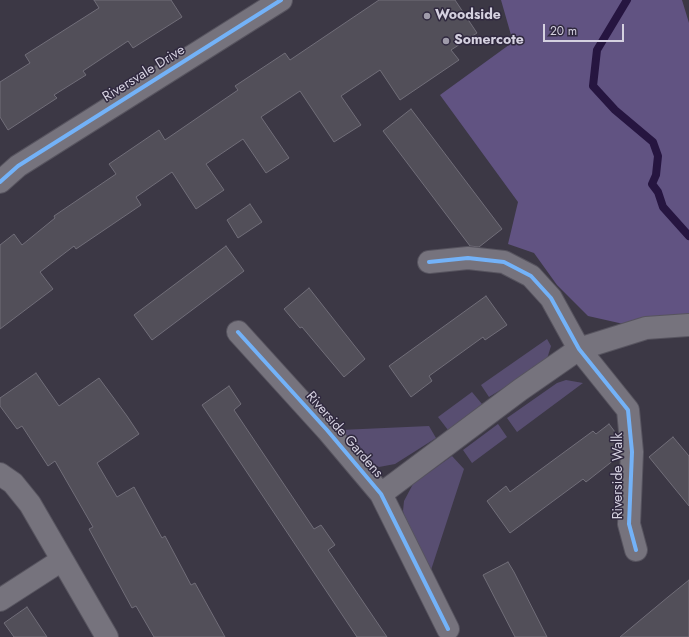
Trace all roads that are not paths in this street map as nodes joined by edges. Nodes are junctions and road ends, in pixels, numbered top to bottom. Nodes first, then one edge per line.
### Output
1 (281, 0) edge
2 (0, 182) edge
3 (429, 262) dead end
4 (689, 325) edge
5 (238, 332) dead end
6 (579, 349) junction
7 (0, 474) edge
8 (380, 494) junction
9 (636, 550) dead end
10 (62, 560) junction
11 (0, 600) edge
12 (448, 629) dead end
13 (107, 637) edge

1 - 2 street, Riversvale Drive
3 - 6 street, Riverside Walk
4 - 6 street, Riverside Gardens
5 - 8 street, Riverside Gardens
6 - 8 street, Riverside Gardens
6 - 9 street, Riverside Walk
7 - 10 street
8 - 12 street, Riverside Gardens
10 - 11 street
10 - 13 street

